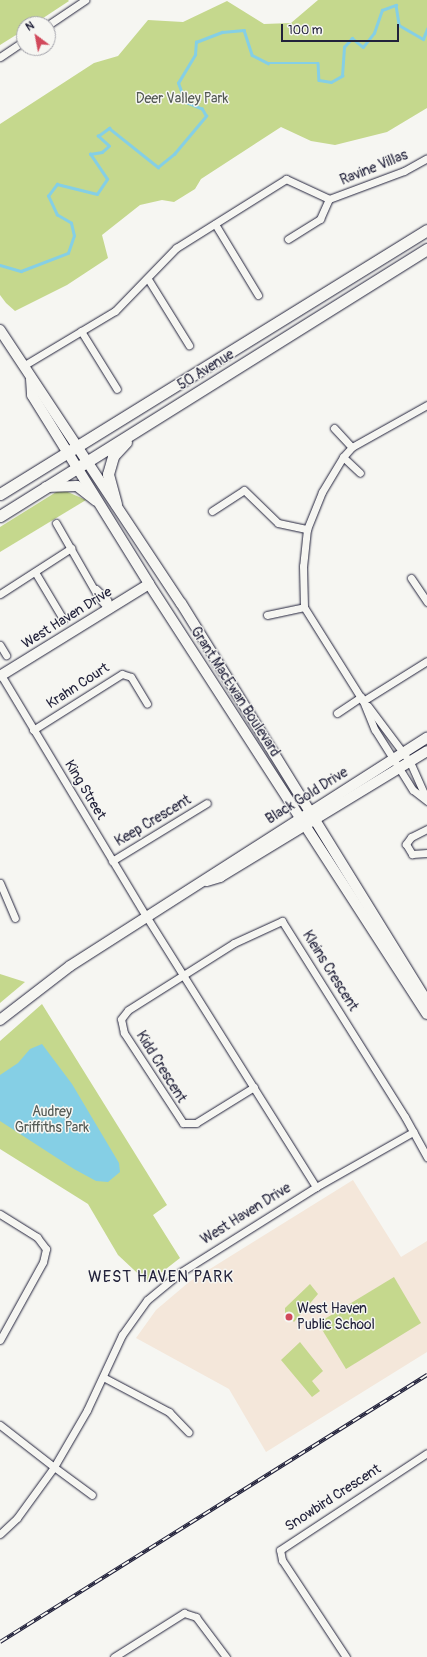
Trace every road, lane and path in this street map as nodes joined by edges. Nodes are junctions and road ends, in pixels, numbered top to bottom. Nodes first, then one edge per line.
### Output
1 (85, 0) edge
2 (56, 20) edge
3 (16, 46) edge
4 (0, 57) edge
5 (427, 158) edge
6 (329, 199) junction
7 (215, 224) junction
8 (427, 230) edge
9 (288, 239) dead end
10 (427, 249) edge
11 (148, 279) junction
12 (258, 295) dead end
13 (0, 330) edge
14 (82, 331) junction
15 (189, 345) dead end
16 (23, 366) junction
17 (31, 379) junction
18 (117, 389) dead end
19 (427, 404) edge
20 (334, 428) dead end
21 (138, 430) junction
22 (79, 445) junction
23 (352, 447) junction
24 (69, 452) junction
25 (343, 457) junction
26 (89, 460) junction
27 (79, 467) junction
28 (360, 472) dead end
29 (46, 487) junction
30 (0, 494) edge
31 (116, 504) junction
32 (104, 510) junction
33 (212, 510) dead end
34 (0, 516) edge
35 (56, 523) dead end
36 (308, 529) junction
37 (71, 548) junction
38 (35, 572) junction
39 (411, 578) dead end
40 (149, 584) junction
41 (0, 594) edge
42 (427, 602) edge
43 (304, 608) junction
44 (109, 609) junction
45 (266, 615) dead end
46 (63, 619) dead end
47 (0, 645) edge
48 (6, 655) dead end
49 (427, 661) edge
50 (1, 676) edge
51 (362, 699) junction
52 (147, 704) dead end
53 (337, 713) dead end
54 (33, 730) junction
55 (427, 738) edge
56 (427, 751) edge
57 (404, 753) junction
58 (394, 759) junction
59 (410, 762) junction
60 (399, 768) junction
61 (427, 801) edge
62 (207, 803) dead end
63 (315, 814) junction
64 (301, 822) junction
65 (427, 829) edge
66 (427, 853) edge
67 (112, 861) junction
68 (0, 883) edge
69 (15, 918) dead end
70 (147, 918) junction
71 (184, 975) junction
72 (427, 1002) edge
73 (427, 1014) edge
74 (0, 1020) edge
75 (254, 1087) junction
76 (414, 1132) junction
77 (427, 1157) edge
78 (316, 1187) junction
79 (0, 1214) edge
80 (0, 1340) edge
81 (102, 1377) junction
82 (0, 1425) edge
83 (188, 1432) dead end
84 (427, 1453) edge
85 (54, 1468) junction
86 (92, 1495) dead end
87 (0, 1534) edge
88 (114, 1657) edge
89 (226, 1657) edge
90 (346, 1657) edge

1 - 2 street
3 - 4 street
5 - 6 street, Ravine Villas
6 - 7 street, Ravine Villas
6 - 9 street, Ravine Villas
7 - 11 street, Ravine Villas
7 - 12 street
8 - 22 main road, 50 Avenue
10 - 21 main road, 50 Avenue
11 - 14 street, Ravine Villas
11 - 15 street
13 - 16 main road, Grant MacEwan Boulevard
14 - 16 street, Ravine Villas
14 - 18 street
16 - 17 main road, Grant MacEwan Boulevard
17 - 22 main road, Grant MacEwan Boulevard
17 - 24 main road, Grant MacEwan Boulevard
19 - 23 street
20 - 23 street
21 - 26 main road, 50 Avenue
21 - 31 main road
22 - 24 main road, 50 Avenue
22 - 26 main road, Grant MacEwan Boulevard
23 - 25 street
24 - 27 main road, Grant MacEwan Boulevard
24 - 30 main road, 50 Avenue
25 - 28 street
25 - 36 street
26 - 27 main road, 50 Avenue
26 - 31 main road, Grant MacEwan Boulevard
27 - 29 main road, 50 Avenue
27 - 32 main road, Grant MacEwan Boulevard
29 - 32 main road
29 - 34 main road, 50 Avenue
31 - 63 main road, Grant MacEwan Boulevard
32 - 40 main road, Grant MacEwan Boulevard
33 - 36 street
35 - 37 street
36 - 43 street
37 - 38 street
37 - 44 street
38 - 41 street
38 - 46 street
39 - 42 street
40 - 44 main road, West Haven Drive
40 - 64 main road, Grant MacEwan Boulevard
43 - 45 street
43 - 51 street
44 - 50 main road, West Haven Drive
47 - 48 street
49 - 51 street
50 - 54 street, King Street
51 - 53 street
51 - 57 street
51 - 58 street
52 - 54 street, Krahn Court
54 - 67 street, King Street
55 - 57 main road, Black Gold Drive
56 - 59 main road, Black Gold Drive
57 - 58 main road, Black Gold Drive
57 - 59 street
58 - 60 street
58 - 63 main road, Black Gold Drive
59 - 60 main road, Black Gold Drive
59 - 61 street
60 - 61 street
60 - 63 main road, Black Gold Drive
62 - 67 street, Keep Crescent
63 - 64 main road, Black Gold Drive
63 - 72 main road, Grant MacEwan Boulevard
64 - 70 main road, Black Gold Drive
64 - 73 main road, Grant MacEwan Boulevard
65 - 66 street
67 - 70 street, King Street
68 - 69 street
70 - 71 street
70 - 74 main road, Black Gold Drive
71 - 75 street
71 - 75 street, Kidd Crescent
71 - 76 street, Kleins Crescent
75 - 78 street
76 - 77 street, Kleins Crescent
76 - 78 street
78 - 81 street, West Haven Drive
79 - 80 street
81 - 83 street
81 - 85 street, West Haven Drive
82 - 85 street
84 - 90 street, Snowbird Crescent
85 - 86 street
85 - 87 street, West Haven Drive
88 - 89 street

